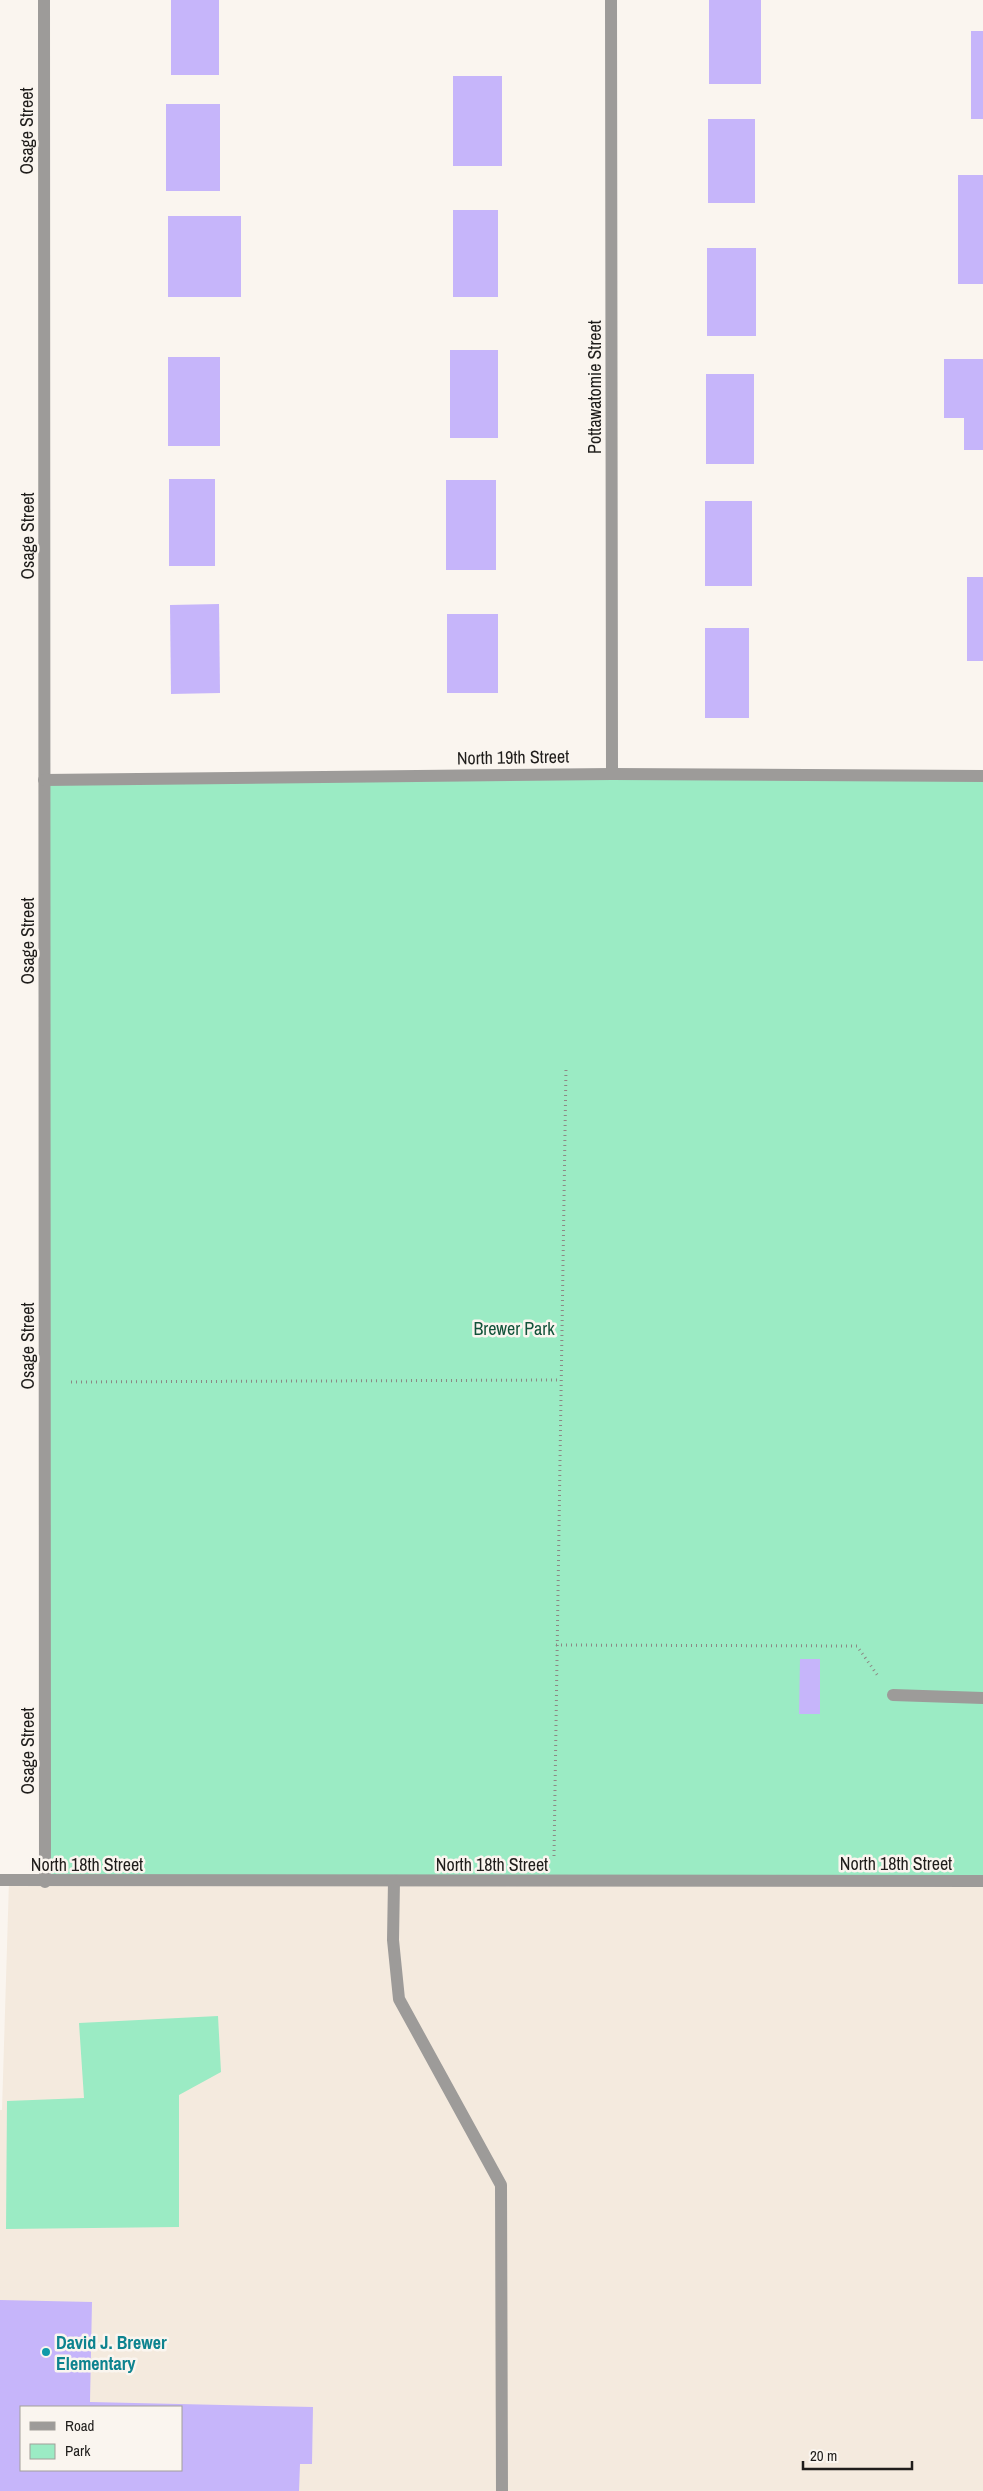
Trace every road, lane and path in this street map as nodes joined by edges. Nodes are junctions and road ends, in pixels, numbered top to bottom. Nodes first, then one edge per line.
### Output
1 (44, 0) edge
2 (611, 0) edge
3 (612, 774) junction
4 (983, 776) edge
5 (44, 780) junction
6 (566, 1067) dead end
7 (561, 1380) junction
8 (45, 1382) junction
9 (556, 1645) junction
10 (893, 1695) joint
11 (983, 1698) edge
12 (0, 1880) edge
13 (394, 1881) junction
14 (983, 1881) edge
15 (45, 1882) junction
16 (554, 1882) junction
17 (502, 2491) edge

1 - 5 street, Osage Street
2 - 3 street, Pottawatomie Street
3 - 4 street, North 19th Street
3 - 5 street, North 19th Street
5 - 8 street, Osage Street
6 - 7 path
7 - 8 path
7 - 9 path
8 - 15 street, Osage Street
9 - 10 path
9 - 16 path
10 - 11 street
12 - 15 street, North 18th Street
13 - 15 street, North 18th Street
13 - 16 street, North 18th Street
13 - 17 street
14 - 16 street, North 18th Street

